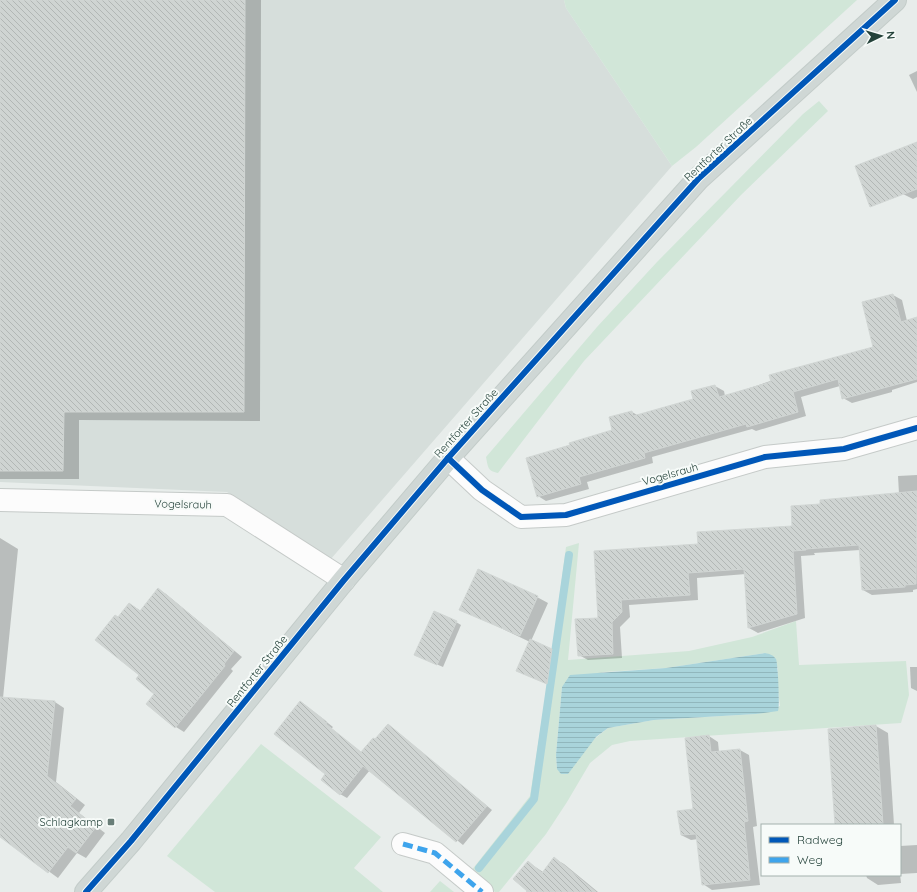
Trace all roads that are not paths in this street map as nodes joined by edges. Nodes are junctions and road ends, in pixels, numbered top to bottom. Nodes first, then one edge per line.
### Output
1 (895, 0) edge
2 (917, 428) edge
3 (448, 458) junction
4 (0, 500) edge
5 (344, 580) junction
6 (403, 844) dead end
7 (86, 892) edge
8 (482, 892) edge

1 - 3 main road, Rentforter Straße
2 - 3 street, Vogelsrauh
3 - 5 main road, Rentforter Straße
4 - 5 street, Vogelsrauh
5 - 7 main road, Rentforter Straße
6 - 8 street

